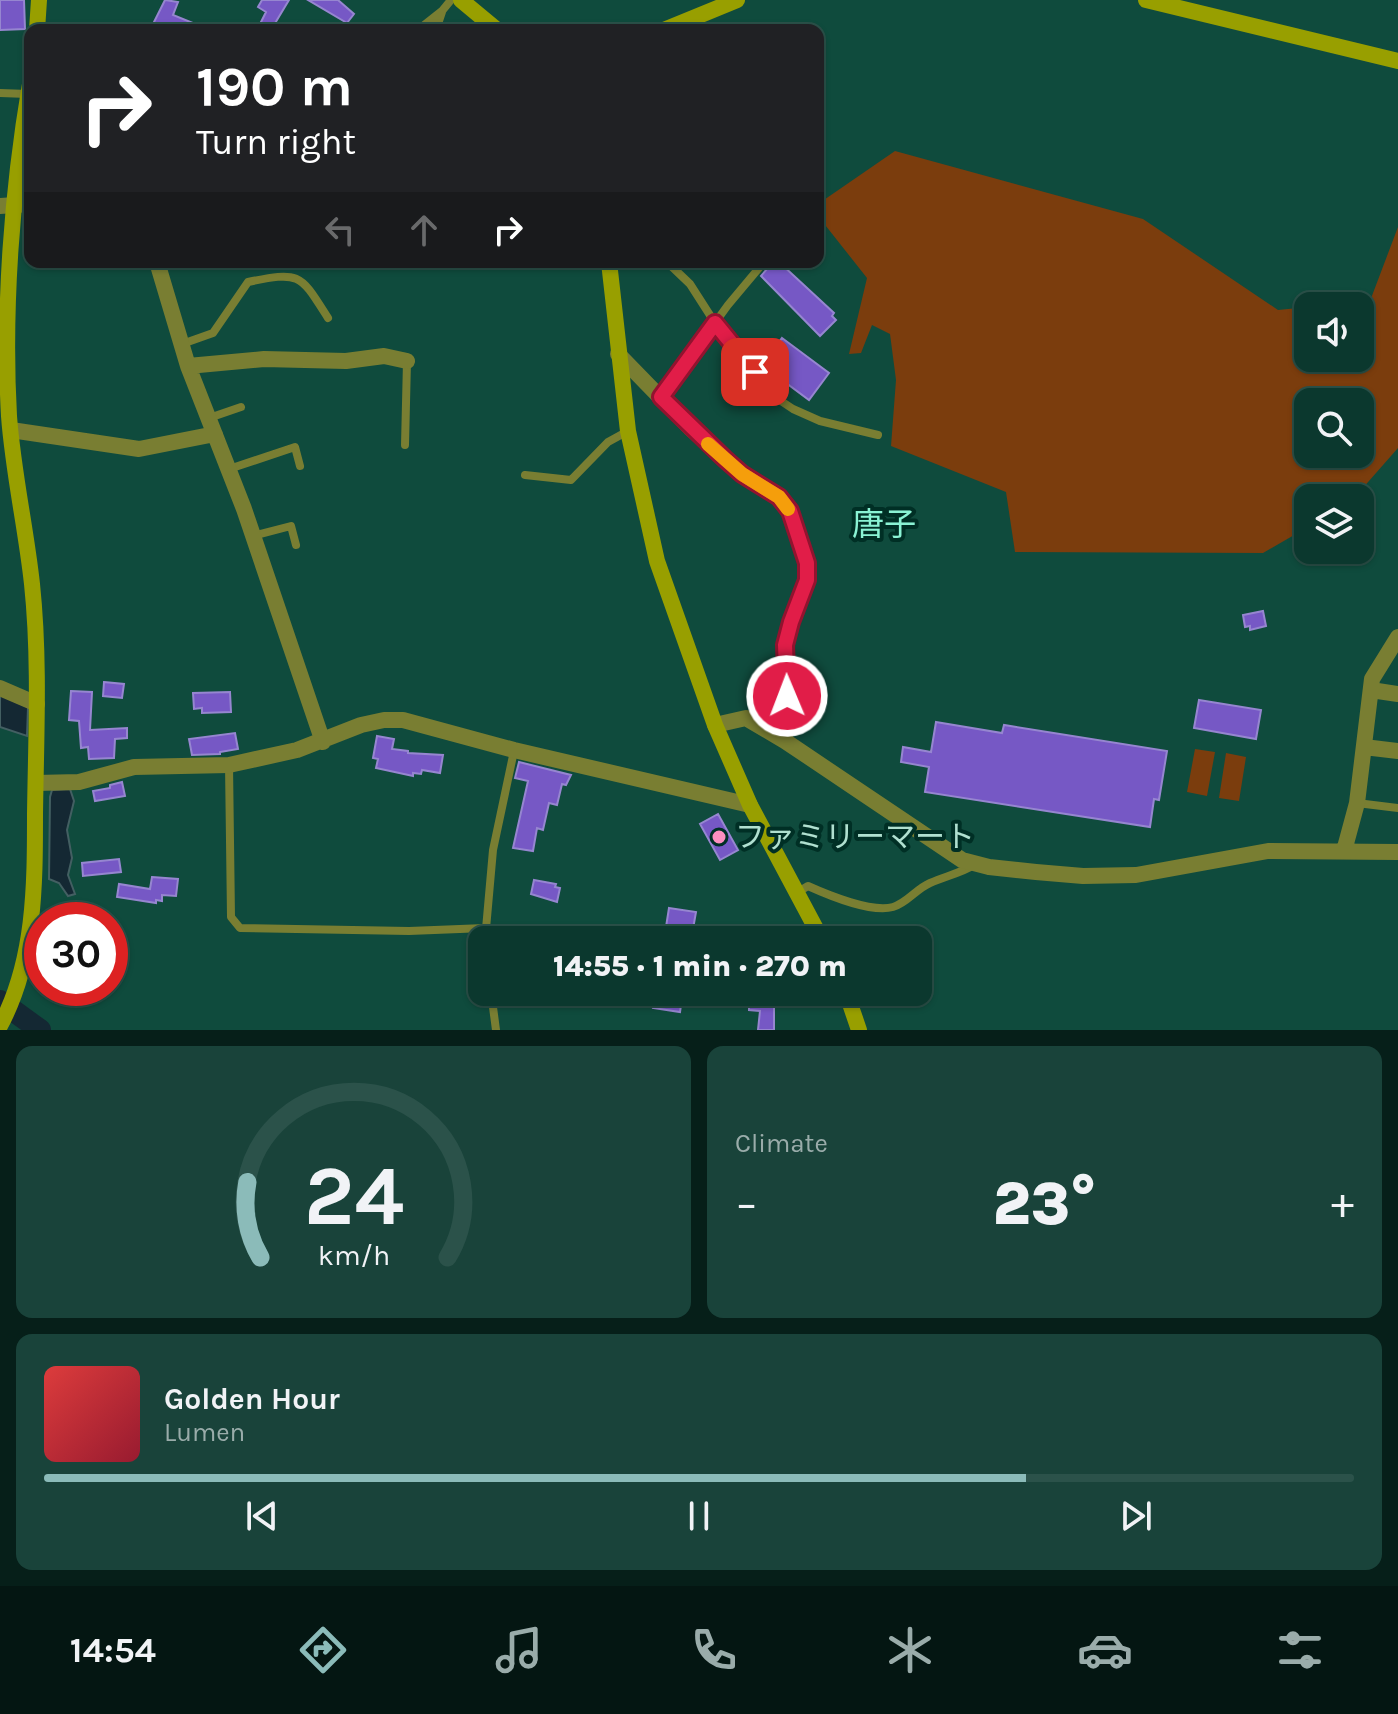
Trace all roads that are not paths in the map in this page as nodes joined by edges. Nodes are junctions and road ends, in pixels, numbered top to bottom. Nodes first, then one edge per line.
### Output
1 (39, 0) edge
2 (451, 0) edge
3 (461, 0) edge
4 (737, 0) edge
5 (1146, 0) edge
6 (442, 11) junction
7 (37, 24) edge
8 (426, 24) edge
9 (438, 24) edge
10 (490, 24) edge
11 (679, 24) edge
12 (1398, 61) edge
13 (24, 90) edge
14 (0, 93) edge
15 (24, 142) edge
16 (15, 205) edge
17 (159, 268) edge
18 (610, 268) edge
19 (673, 268) edge
20 (759, 268) edge
21 (328, 318) dead end
22 (715, 323) junction
23 (182, 344) junction
24 (618, 354) junction
25 (407, 361) joint
26 (188, 366) junction
27 (661, 397) junction
28 (241, 407) dead end
29 (212, 426) junction
30 (11, 430) junction
31 (628, 431) junction
32 (878, 435) dead end
33 (405, 445) dead end
34 (300, 466) dead end
35 (229, 469) junction
36 (525, 475) dead end
37 (253, 536) junction
38 (296, 545) dead end
39 (1398, 636) edge
40 (0, 688) edge
41 (1371, 690) junction
42 (1398, 694) edge
43 (37, 704) junction
44 (715, 725) junction
45 (785, 741) junction
46 (323, 742) junction
47 (1364, 747) junction
48 (514, 750) junction
49 (1398, 751) edge
50 (229, 765) junction
51 (36, 783) junction
52 (1357, 803) junction
53 (750, 805) junction
54 (1398, 808) edge
55 (1344, 851) junction
56 (1398, 852) edge
57 (976, 863) junction
58 (798, 892) junction
59 (485, 926) edge
60 (815, 926) edge
61 (468, 929) edge
62 (493, 1006) edge
63 (851, 1006) edge
64 (0, 1026) edge
65 (496, 1030) edge
66 (859, 1030) edge

1 - 7 street
2 - 6 lane
3 - 10 street
4 - 11 street
5 - 12 street
6 - 8 lane
6 - 9 lane
13 - 14 lane
15 - 16 street
16 - 30 street
17 - 23 street
18 - 24 street
19 - 22 lane
20 - 22 lane
21 - 23 lane
22 - 27 lane
22 - 32 lane
23 - 26 street
24 - 27 street
24 - 31 street
25 - 26 street
25 - 33 lane
26 - 29 street
27 - 45 street
28 - 29 lane
29 - 30 street
29 - 35 street
30 - 43 street
31 - 36 lane
31 - 44 street
34 - 35 lane
35 - 37 street
37 - 38 lane
37 - 46 street
39 - 41 street
40 - 43 street
41 - 42 street
41 - 47 street
43 - 51 street
44 - 45 street
44 - 53 street
45 - 57 street
46 - 48 street
46 - 50 street
47 - 49 street
47 - 52 street
48 - 53 street
48 - 59 lane
50 - 51 street
50 - 61 lane
51 - 64 street
52 - 54 lane
52 - 55 street
53 - 58 street
55 - 56 street
55 - 57 street
57 - 58 lane
58 - 60 street
62 - 65 lane
63 - 66 street

